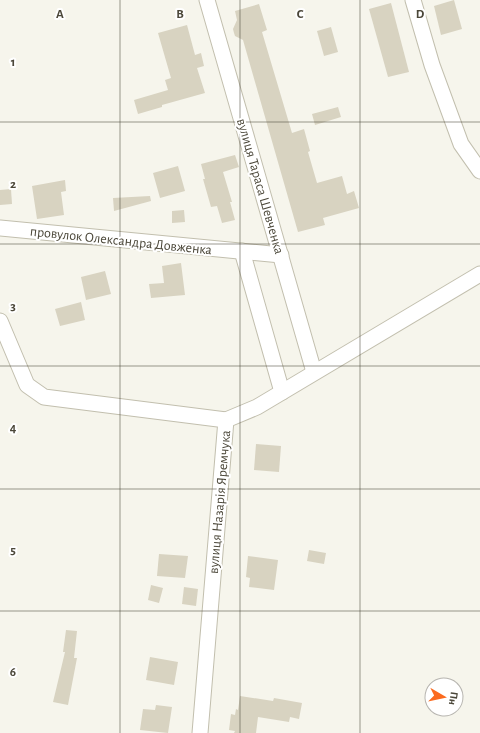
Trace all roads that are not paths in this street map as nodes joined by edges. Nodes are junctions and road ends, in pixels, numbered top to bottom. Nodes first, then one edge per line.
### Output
1 (207, 0) edge
2 (413, 0) edge
3 (480, 171) edge
4 (0, 228) edge
5 (242, 251) junction
6 (280, 255) junction
7 (480, 274) edge
8 (0, 321) edge
9 (314, 372) junction
10 (282, 392) junction
11 (226, 420) junction
12 (200, 733) edge

1 - 6 street, вулиця Тараса Шевченка
2 - 3 street
4 - 5 street, провулок Олександра Довженка
5 - 6 street, провулок Олександра Довженка
5 - 10 street
6 - 9 street, вулиця Тараса Шевченка
7 - 9 street, вулиця Назарія Яремчука
8 - 11 street
9 - 10 street, вулиця Назарія Яремчука
10 - 11 street, вулиця Назарія Яремчука
11 - 12 street, вулиця Назарія Яремчука

